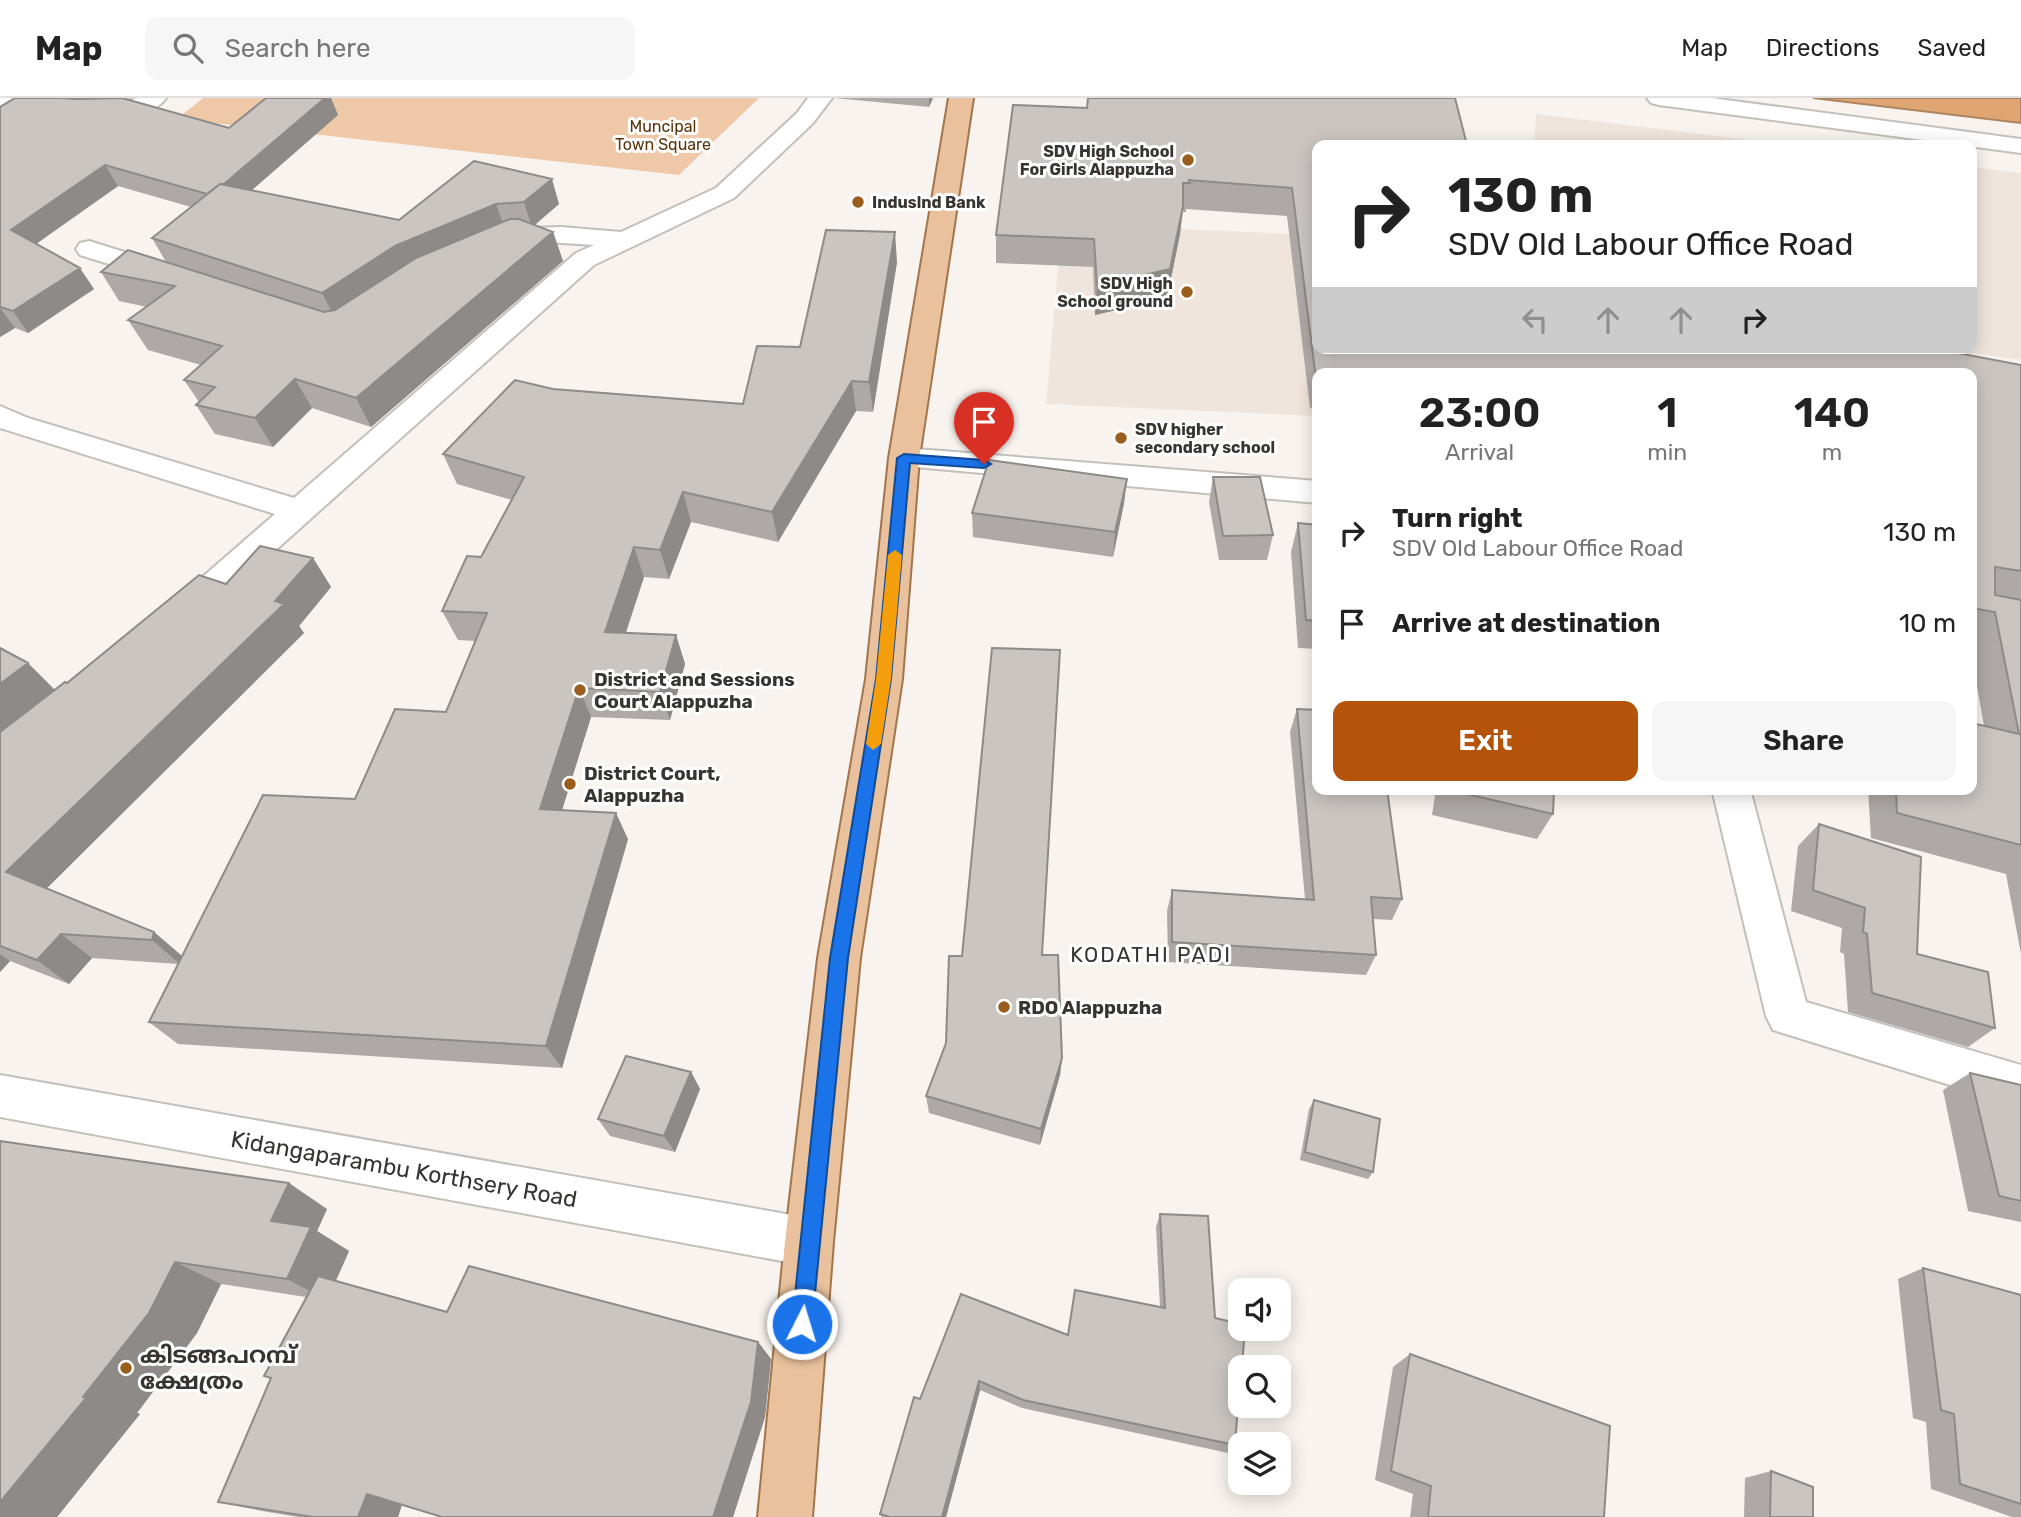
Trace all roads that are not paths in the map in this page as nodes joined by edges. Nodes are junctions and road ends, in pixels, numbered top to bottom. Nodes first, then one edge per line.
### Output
1 (154, 98) edge
2 (820, 98) edge
3 (961, 98) edge
4 (1659, 98) edge
5 (0, 99) edge
6 (1976, 140) edge
7 (1977, 140) edge
8 (2021, 146) edge
9 (625, 240) junction
10 (89, 249) dead end
11 (477, 253) edge
12 (188, 281) edge
13 (0, 416) edge
14 (904, 458) junction
15 (1312, 491) edge
16 (300, 511) junction
17 (162, 630) edge
18 (1733, 795) edge
19 (2021, 1086) edge
20 (0, 1096) edge
21 (809, 1242) junction
22 (786, 1517) edge

1 - 5 street
2 - 9 street
3 - 14 main road
4 - 6 street
7 - 8 street
9 - 11 street
9 - 16 street
10 - 12 street
13 - 16 street
14 - 15 street
14 - 21 main road
16 - 17 street
18 - 19 street
20 - 21 street, Kidangaparambu Korthsery Road
21 - 22 main road

